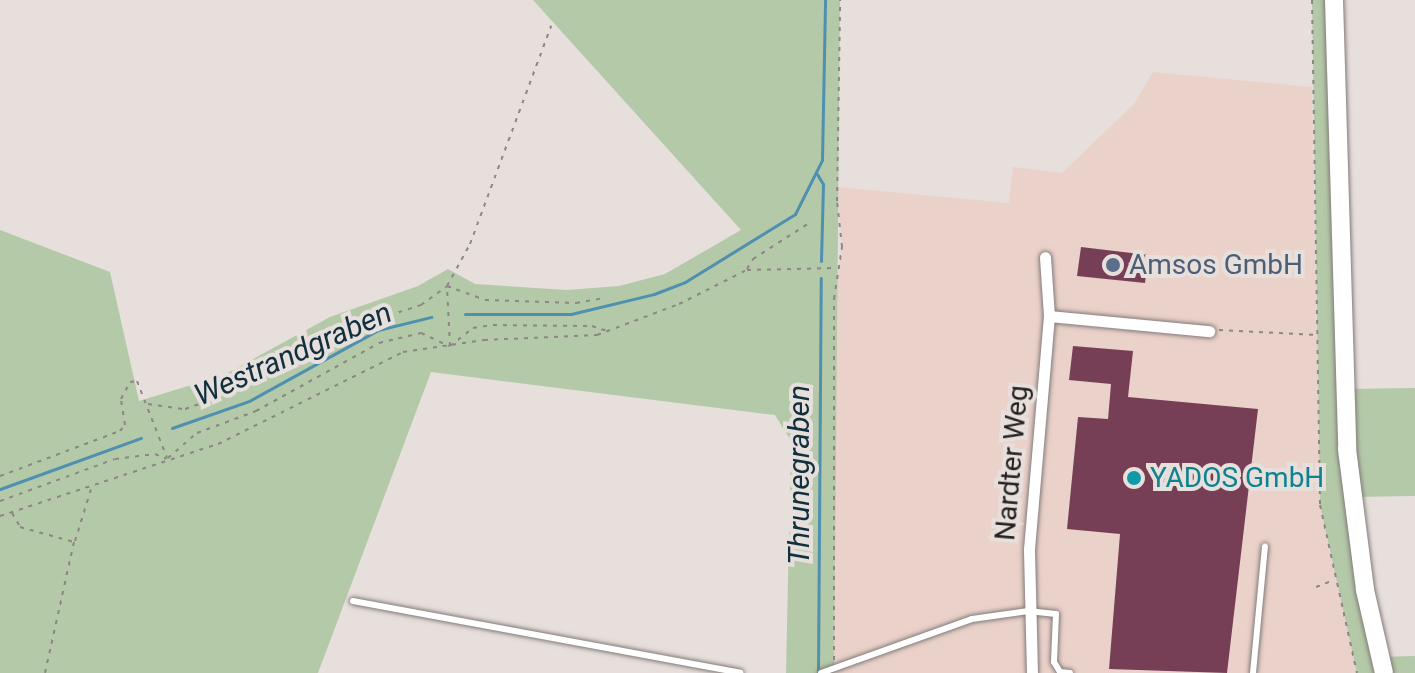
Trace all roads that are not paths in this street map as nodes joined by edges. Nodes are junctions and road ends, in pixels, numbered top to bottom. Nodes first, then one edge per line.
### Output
1 (1334, 0) edge
2 (1045, 257) dead end
3 (1049, 316) junction
4 (1209, 331) road end
5 (1265, 547) dead end
6 (353, 601) dead end
7 (1028, 611) junction
8 (740, 673) edge
9 (822, 673) edge
10 (1032, 673) edge
11 (1070, 673) edge
12 (1253, 673) edge
13 (1384, 673) edge

1 - 13 main road
2 - 3 street, Nardter Weg
3 - 4 street
3 - 7 street, Nardter Weg
5 - 12 lane
6 - 8 lane
7 - 9 lane
7 - 10 street, Nardter Weg
7 - 11 lane

